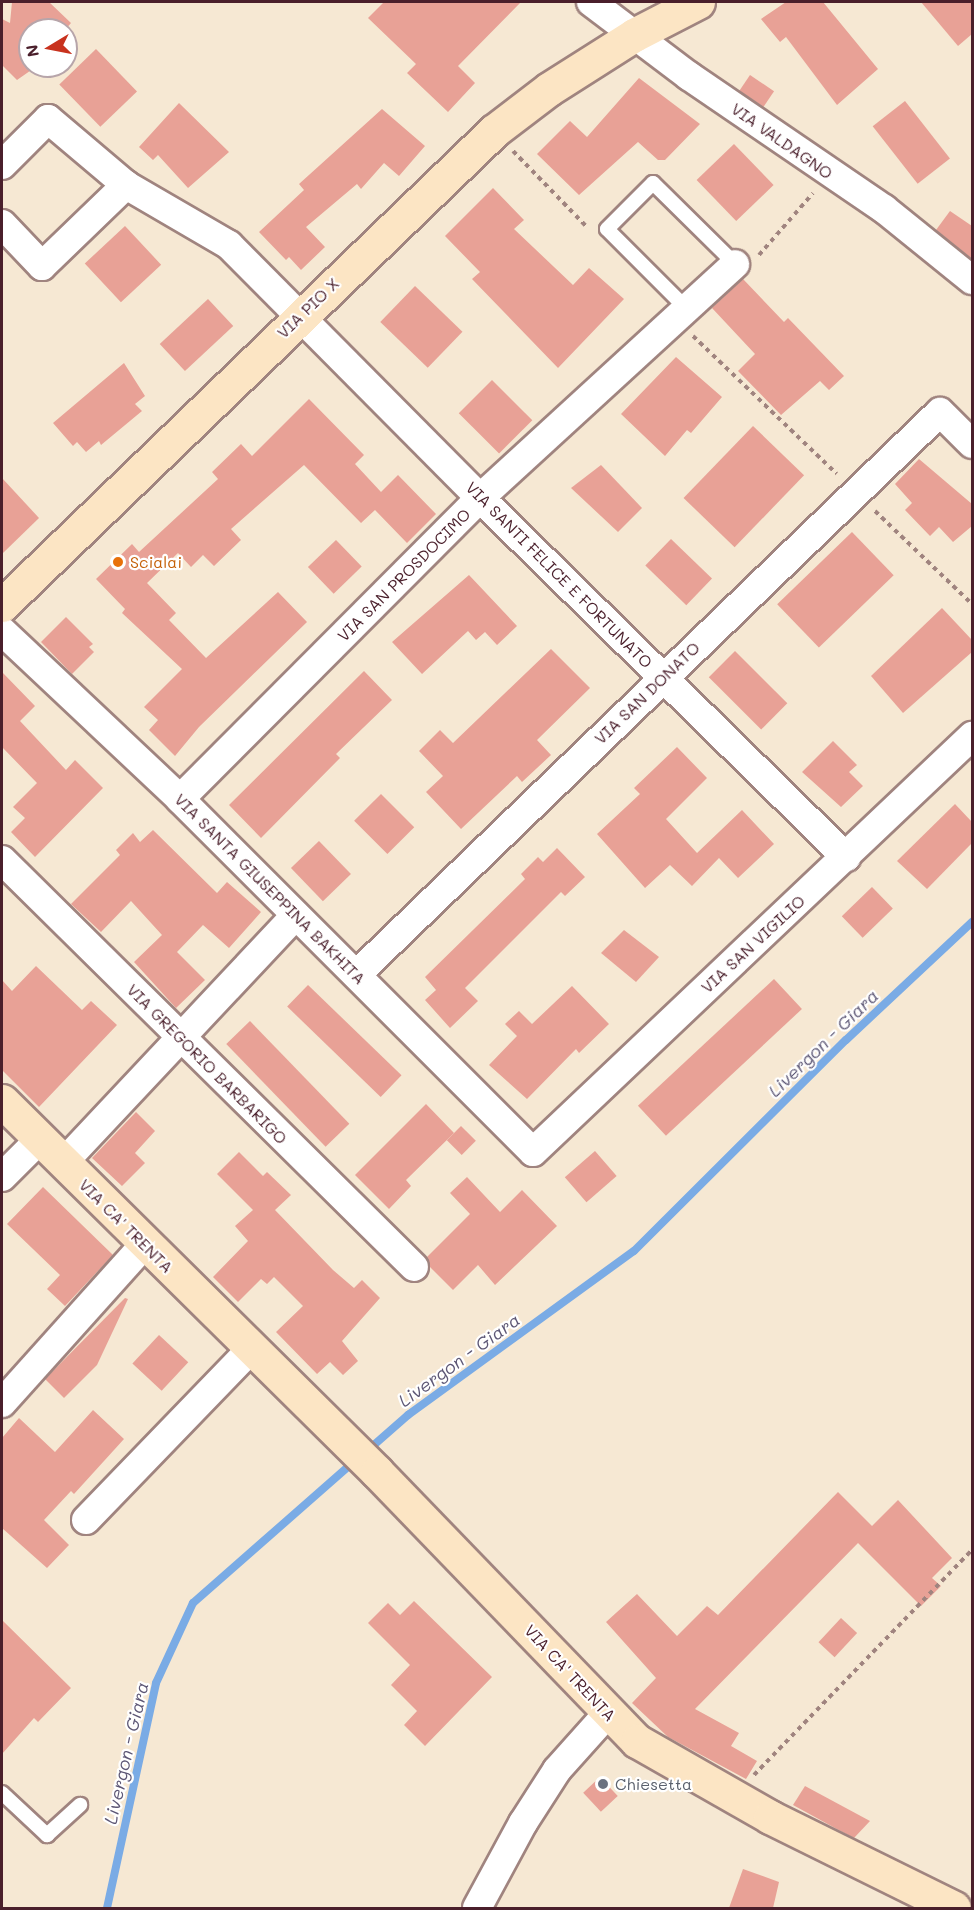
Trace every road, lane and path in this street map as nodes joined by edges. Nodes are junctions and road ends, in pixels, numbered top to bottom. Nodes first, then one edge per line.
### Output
1 (591, 2) edge
2 (698, 2) edge
3 (634, 35) junction
4 (494, 131) junction
5 (2, 165) edge
6 (829, 174) junction
7 (126, 184) junction
8 (2, 224) edge
9 (593, 233) dead end
10 (735, 264) junction
11 (972, 280) edge
12 (682, 314) junction
13 (301, 315) junction
14 (972, 444) edge
15 (856, 493) junction
16 (480, 498) junction
17 (972, 604) edge
18 (2, 605) edge
19 (2, 631) edge
20 (663, 678) junction
21 (972, 736) edge
22 (180, 799) junction
23 (846, 857) junction
24 (2, 860) edge
25 (296, 915) junction
26 (356, 975) junction
27 (181, 1039) junction
28 (2, 1101) edge
29 (39, 1140) junction
30 (533, 1152) joint
31 (63, 1163) junction
32 (2, 1177) edge
33 (144, 1245) junction
34 (414, 1266) dead end
35 (251, 1349) junction
36 (2, 1403) edge
37 (86, 1520) dead end
38 (972, 1550) edge
39 (607, 1714) junction
40 (2, 1794) edge
41 (733, 1797) junction
42 (80, 1805) dead end
43 (477, 1908) edge
44 (954, 1908) edge

1 - 3 street, VIA VALDAGNO
2 - 3 street, VIA PIO X
3 - 4 street, VIA PIO X
3 - 6 street, VIA VALDAGNO
4 - 9 path
4 - 13 street, VIA PIO X
5 - 7 street, VIA SANTI FELICE E FORTUNATO
6 - 10 path
6 - 11 street, VIA VALDAGNO
7 - 8 street
7 - 13 street, VIA SANTI FELICE E FORTUNATO
10 - 12 street, VIA SAN PROSDOCIMO
10 - 12 lane
12 - 15 path
12 - 16 street, VIA SAN PROSDOCIMO
13 - 16 street, VIA SANTI FELICE E FORTUNATO
13 - 18 street, VIA PIO X
14 - 15 street, VIA SAN DONATO
15 - 17 path
15 - 20 street, VIA SAN DONATO
16 - 20 street, VIA SANTI FELICE E FORTUNATO
16 - 22 street, VIA SAN PROSDOCIMO
19 - 22 street, VIA SANTA GIUSEPPINA BAKHITA
20 - 23 street, VIA SANTI FELICE E FORTUNATO
20 - 26 street, VIA SAN DONATO
21 - 23 street, VIA SAN VIGILIO
22 - 25 street, VIA SANTA GIUSEPPINA BAKHITA
23 - 30 street, VIA SAN VIGILIO
24 - 27 street, VIA GREGORIO BARBARIGO
25 - 26 street, VIA SANTA GIUSEPPINA BAKHITA
25 - 27 street
26 - 30 street, VIA SANTA GIUSEPPINA BAKHITA
27 - 31 street
27 - 34 street, VIA GREGORIO BARBARIGO
28 - 29 street, VIA CA' TRENTA
29 - 31 street, VIA CA' TRENTA
29 - 32 street
31 - 33 street, VIA CA' TRENTA
33 - 35 street, VIA CA' TRENTA
33 - 36 street
35 - 37 street
35 - 39 street, VIA CA' TRENTA
38 - 41 path
39 - 41 street, VIA CA' TRENTA
39 - 43 street
40 - 42 lane
41 - 44 street, VIA CA' TRENTA

